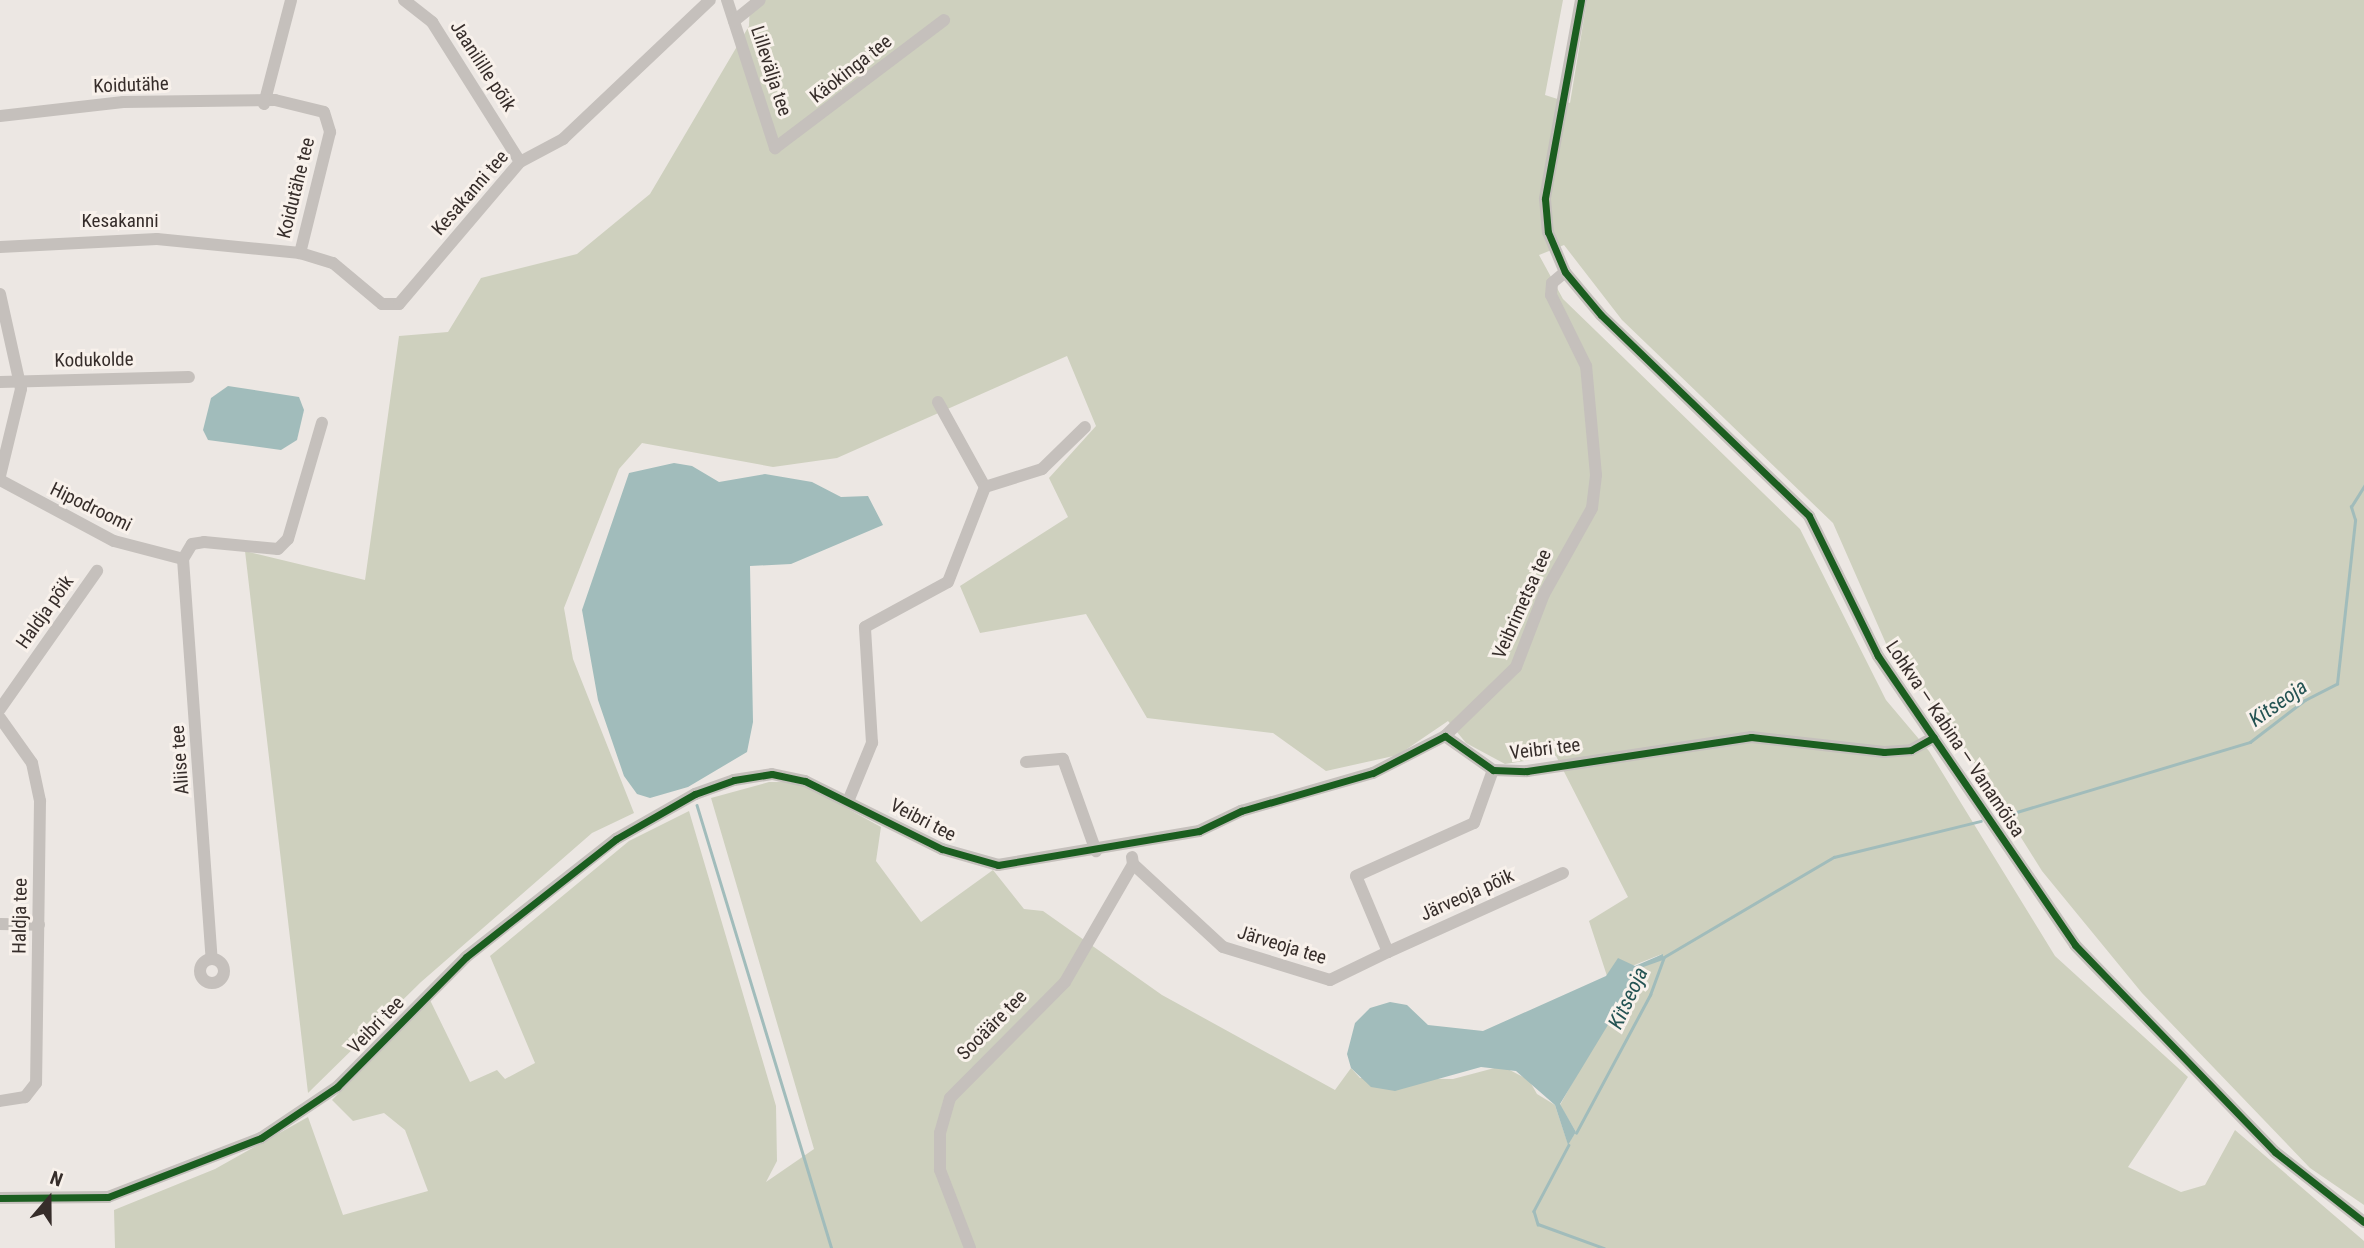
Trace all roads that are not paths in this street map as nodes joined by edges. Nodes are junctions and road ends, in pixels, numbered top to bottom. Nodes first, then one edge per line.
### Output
1 (292, 0) edge
2 (404, 0) edge
3 (710, 0) edge
4 (727, 0) edge
5 (760, 0) edge
6 (1581, 0) edge
7 (944, 20) dead end
8 (734, 21) junction
9 (264, 104) junction
10 (0, 116) edge
11 (782, 148) joint
12 (520, 162) junction
13 (240, 245) joint
14 (0, 247) edge
15 (300, 253) junction
16 (1565, 271) junction
17 (0, 294) edge
18 (189, 377) dead end
19 (20, 379) junction
20 (0, 382) edge
21 (938, 402) dead end
22 (322, 423) dead end
23 (1085, 427) dead end
24 (0, 478) edge
25 (985, 487) junction
26 (184, 559) junction
27 (97, 571) dead end
28 (0, 709) edge
29 (0, 718) edge
30 (1445, 736) junction
31 (1934, 737) junction
32 (1026, 762) dead end
33 (1493, 770) junction
34 (849, 799) junction
35 (1131, 845) junction
36 (1096, 851) junction
37 (1133, 864) junction
38 (1563, 873) dead end
39 (0, 925) edge
40 (39, 925) junction
41 (1388, 951) junction
42 (212, 959) dead end
43 (0, 1101) edge
44 (0, 1198) edge
45 (2364, 1222) edge
46 (970, 1248) edge

1 - 9 street
2 - 12 street, Jaanilille põik
3 - 12 street, Kesakanni tee
4 - 8 street, Lillevälja tee
5 - 8 street
6 - 16 street, Lohkva — Kabina — Vanamõisa
7 - 11 street, Käokinga tee
8 - 11 street, Lillevälja tee
9 - 10 street, Koidutähe
9 - 15 street, Koidutähe tee
12 - 15 street, Kesakanni tee
13 - 14 street, Kesakanni
13 - 15 street, Kesakanni tee
16 - 30 street, Veibrimetsa tee
16 - 31 street, Lohkva — Kabina — Vanamõisa
17 - 19 street
18 - 19 street, Kodukolde
19 - 20 street, Kodukolde
19 - 24 street
21 - 25 street
22 - 26 street
23 - 25 street
24 - 26 street, Hipodroomi
25 - 34 street
26 - 42 street, Aliise tee
27 - 28 street, Haldja põik
29 - 40 street, Haldja tee
30 - 33 street, Veibri tee
30 - 35 street, Veibri tee
31 - 33 street, Veibri tee
31 - 45 street, Lohkva — Kabina — Vanamõisa
32 - 36 street
33 - 41 street
34 - 36 street, Veibri tee
34 - 44 street, Veibri tee
35 - 36 street, Veibri tee
35 - 37 street
37 - 41 street, Järveoja tee
37 - 46 street, Sooääre tee
38 - 41 street, Järveoja põik
39 - 40 street
40 - 43 street, Haldja tee

